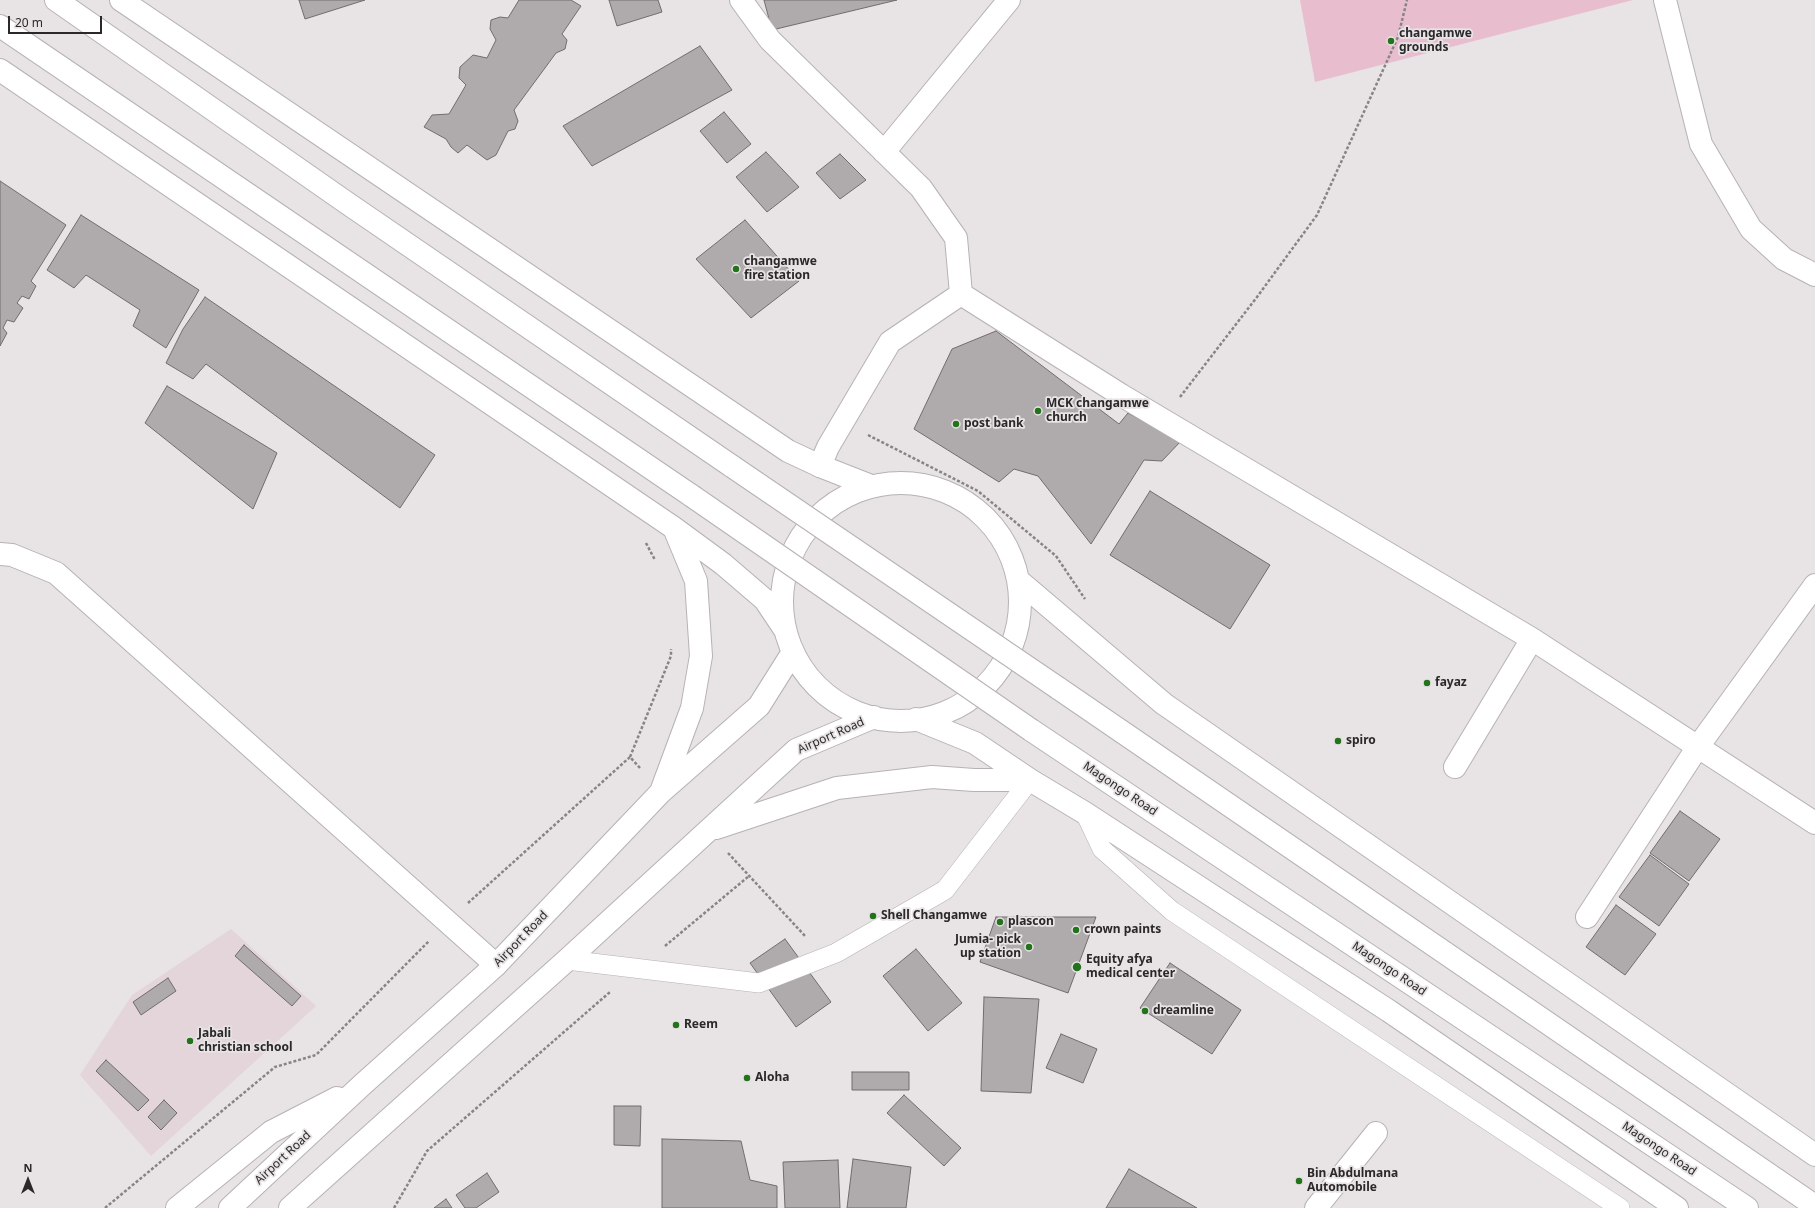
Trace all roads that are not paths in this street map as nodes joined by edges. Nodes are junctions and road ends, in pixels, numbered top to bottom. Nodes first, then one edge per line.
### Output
1 (56, 0) edge
2 (121, 0) edge
3 (741, 0) edge
4 (1009, 0) edge
5 (1665, 0) edge
6 (0, 26) edge
7 (0, 70) edge
8 (884, 152) junction
9 (1815, 275) edge
10 (961, 294) junction
11 (820, 466) junction
12 (871, 486) junction
13 (674, 528) junction
14 (0, 554) edge
15 (1019, 581) junction
16 (1815, 585) edge
17 (785, 630) junction
18 (1532, 639) junction
19 (793, 652) junction
20 (874, 717) junction
21 (916, 719) junction
22 (1697, 748) junction
23 (1454, 767) dead end
24 (1030, 780) junction
25 (661, 792) junction
26 (1085, 813) junction
27 (1815, 823) edge
28 (708, 831) junction
29 (1586, 917) dead end
30 (567, 960) junction
31 (496, 964) junction
32 (362, 1085) junction
33 (1376, 1133) dead end
34 (1815, 1155) edge
35 (324, 1179) junction
36 (1815, 1206) edge
37 (177, 1208) edge
38 (230, 1208) edge
39 (290, 1208) edge
40 (310, 1208) edge
41 (1316, 1208) edge
42 (1620, 1208) edge
43 (1677, 1208) edge
44 (1747, 1208) edge

1 - 36 main road, bridge
2 - 11 main road
3 - 8 main road
4 - 8 main road
5 - 9 main road
6 - 44 main road, Magongo Road, bridge
7 - 13 main road
8 - 10 main road
10 - 11 main road
10 - 18 main road
11 - 12 main road
12 - 15 main road
12 - 17 main road
13 - 17 main road
13 - 25 main road
14 - 31 main road
15 - 21 main road
15 - 34 main road
16 - 22 main road
17 - 19 main road
18 - 22 main road
18 - 23 main road
19 - 20 main road
19 - 25 main road, Airport Road
20 - 21 main road
20 - 28 main road, Airport Road
21 - 24 main road
22 - 27 main road
22 - 29 main road
24 - 26 main road
24 - 28 main road
24 - 30 lane
25 - 31 main road, Airport Road
26 - 42 lane
26 - 43 main road
28 - 30 main road, Airport Road
30 - 35 main road, Airport Road
31 - 32 main road, Airport Road
32 - 37 main road
32 - 38 main road, Airport Road
33 - 41 main road
35 - 39 main road, Airport Road
35 - 40 main road

